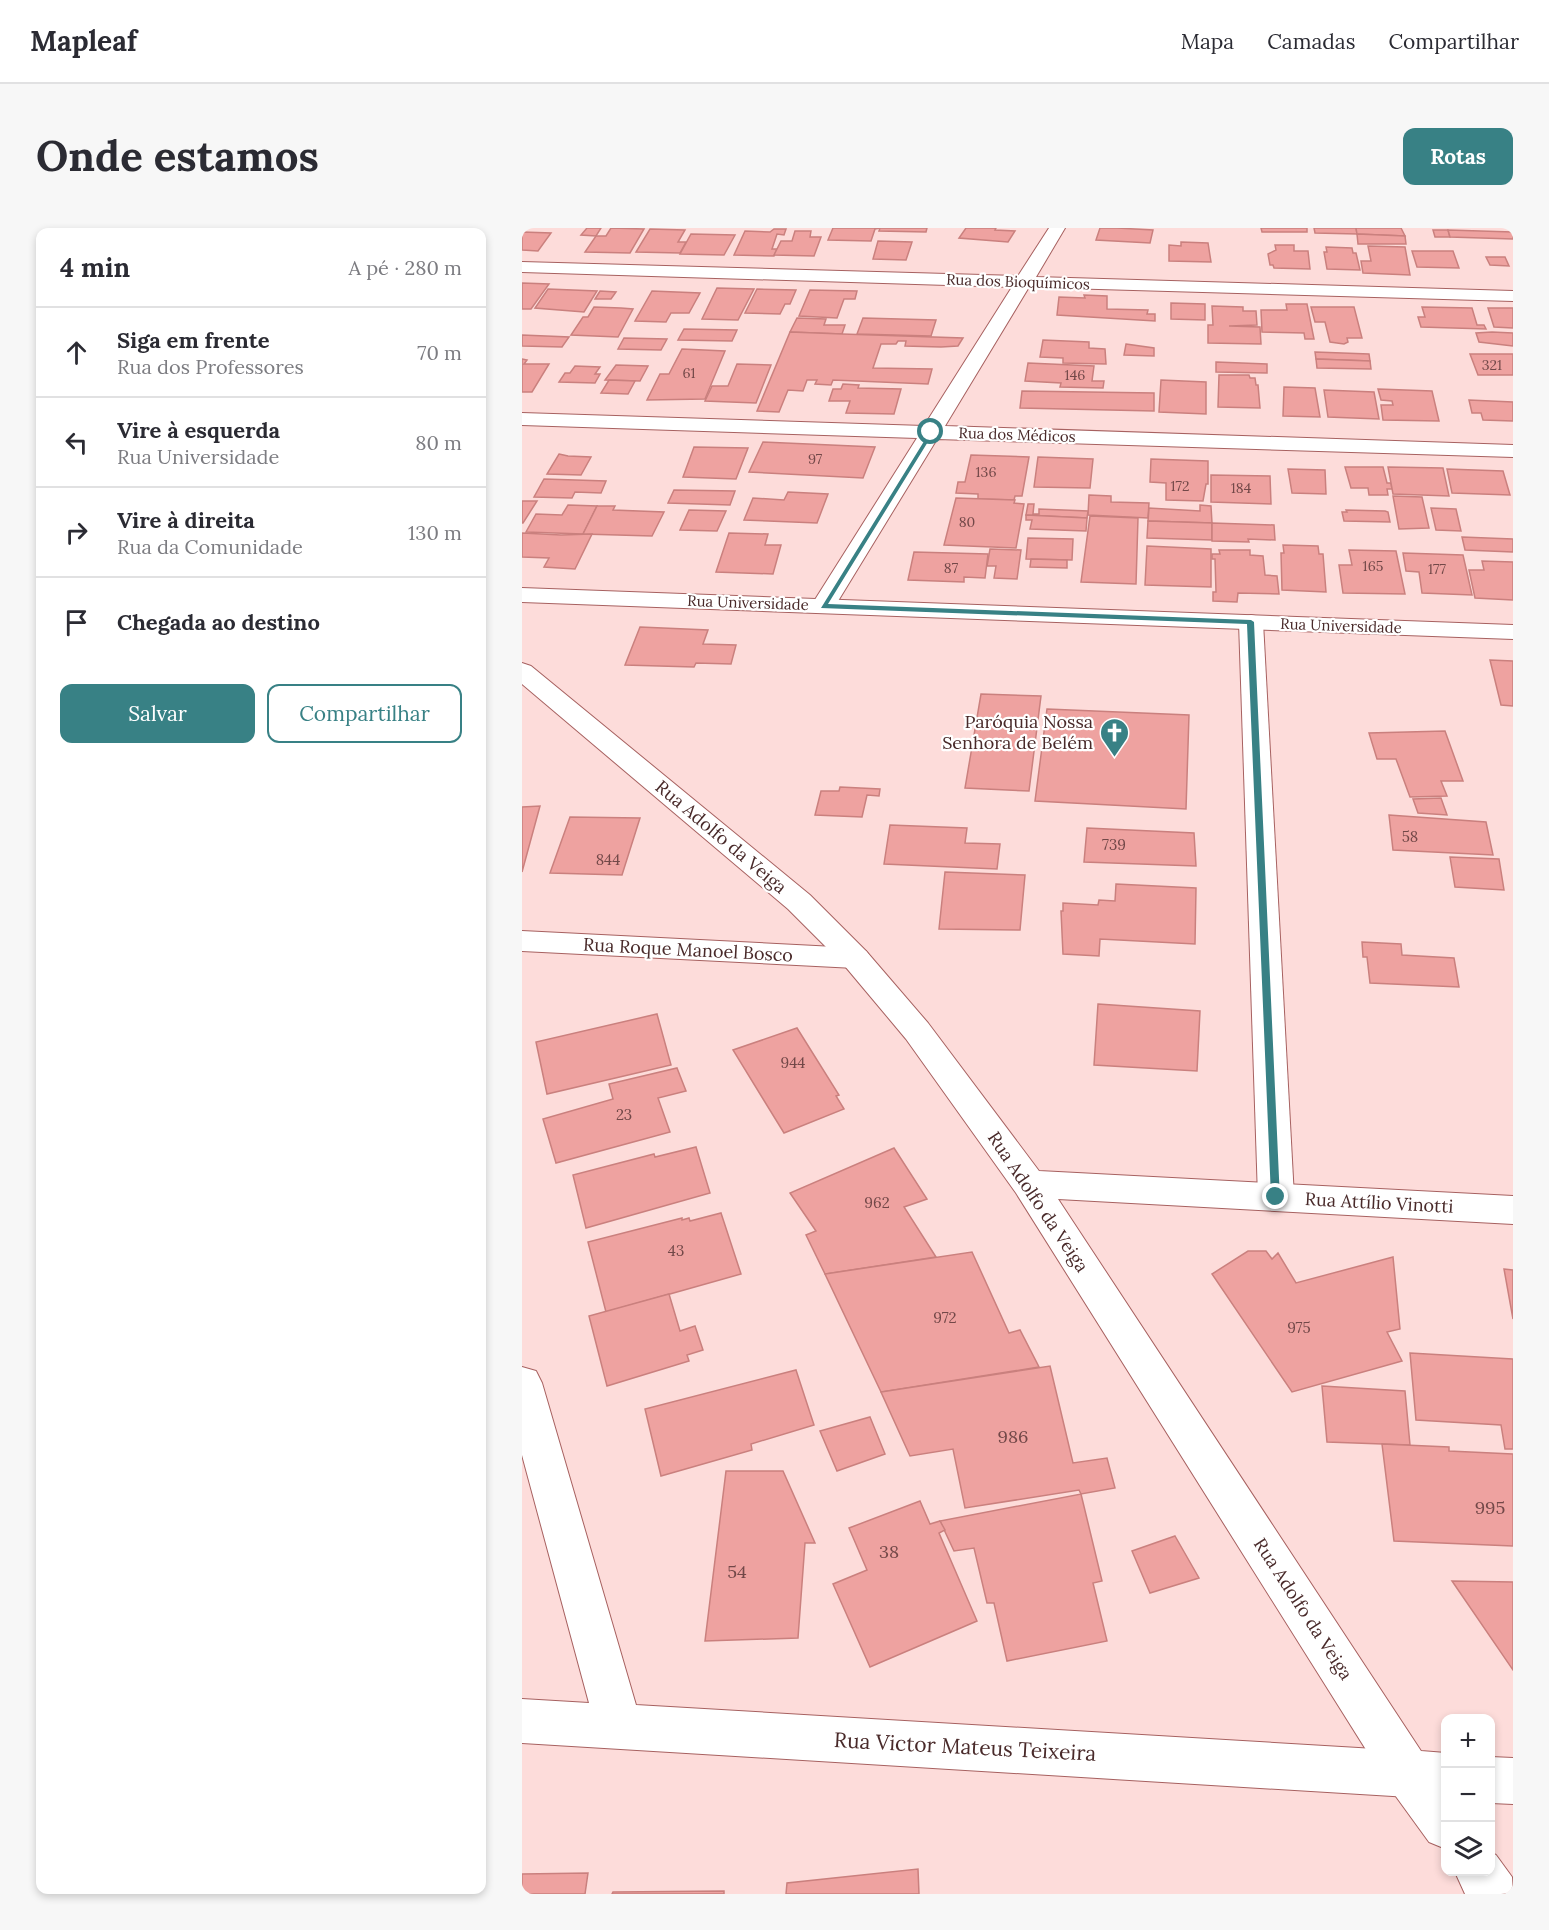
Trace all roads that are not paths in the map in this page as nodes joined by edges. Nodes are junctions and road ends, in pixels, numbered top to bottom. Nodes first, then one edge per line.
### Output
1 (1057, 228) edge
2 (522, 267) edge
3 (1023, 282) junction
4 (1513, 296) edge
5 (522, 419) edge
6 (931, 432) junction
7 (1513, 451) edge
8 (522, 595) edge
9 (824, 606) junction
10 (1251, 622) junction
11 (1513, 632) edge
12 (522, 671) edge
13 (522, 941) edge
14 (855, 958) junction
15 (1029, 1184) junction
16 (1276, 1197) junction
17 (1513, 1210) edge
18 (522, 1383) edge
19 (522, 1721) edge
20 (619, 1727) junction
21 (1427, 1775) edge
22 (1495, 1780) edge
23 (1513, 1781) edge
24 (1445, 1822) edge
25 (1482, 1876) edge
26 (1495, 1894) edge

1 - 3 street
2 - 3 street, Rua dos Bioquímicos
3 - 4 street, Rua dos Bioquímicos
3 - 6 street
5 - 6 street, Rua dos Médicos
6 - 7 street, Rua dos Médicos
6 - 9 street
8 - 9 street, Rua Universidade
9 - 10 street, Rua Universidade
10 - 11 street, Rua Universidade
10 - 16 street
12 - 14 street, Rua Adolfo da Veiga
13 - 14 street, Rua Roque Manoel Bosco
14 - 15 street, Rua Adolfo da Veiga
15 - 16 street, Rua Attílio Vinotti
15 - 21 street, Rua Adolfo da Veiga
16 - 17 street, Rua Attílio Vinotti
18 - 20 street
19 - 20 street, Rua Victor Mateus Teixeira
20 - 21 street, Rua Victor Mateus Teixeira
21 - 24 street, Rua Adolfo da Veiga
22 - 23 street
25 - 26 street

